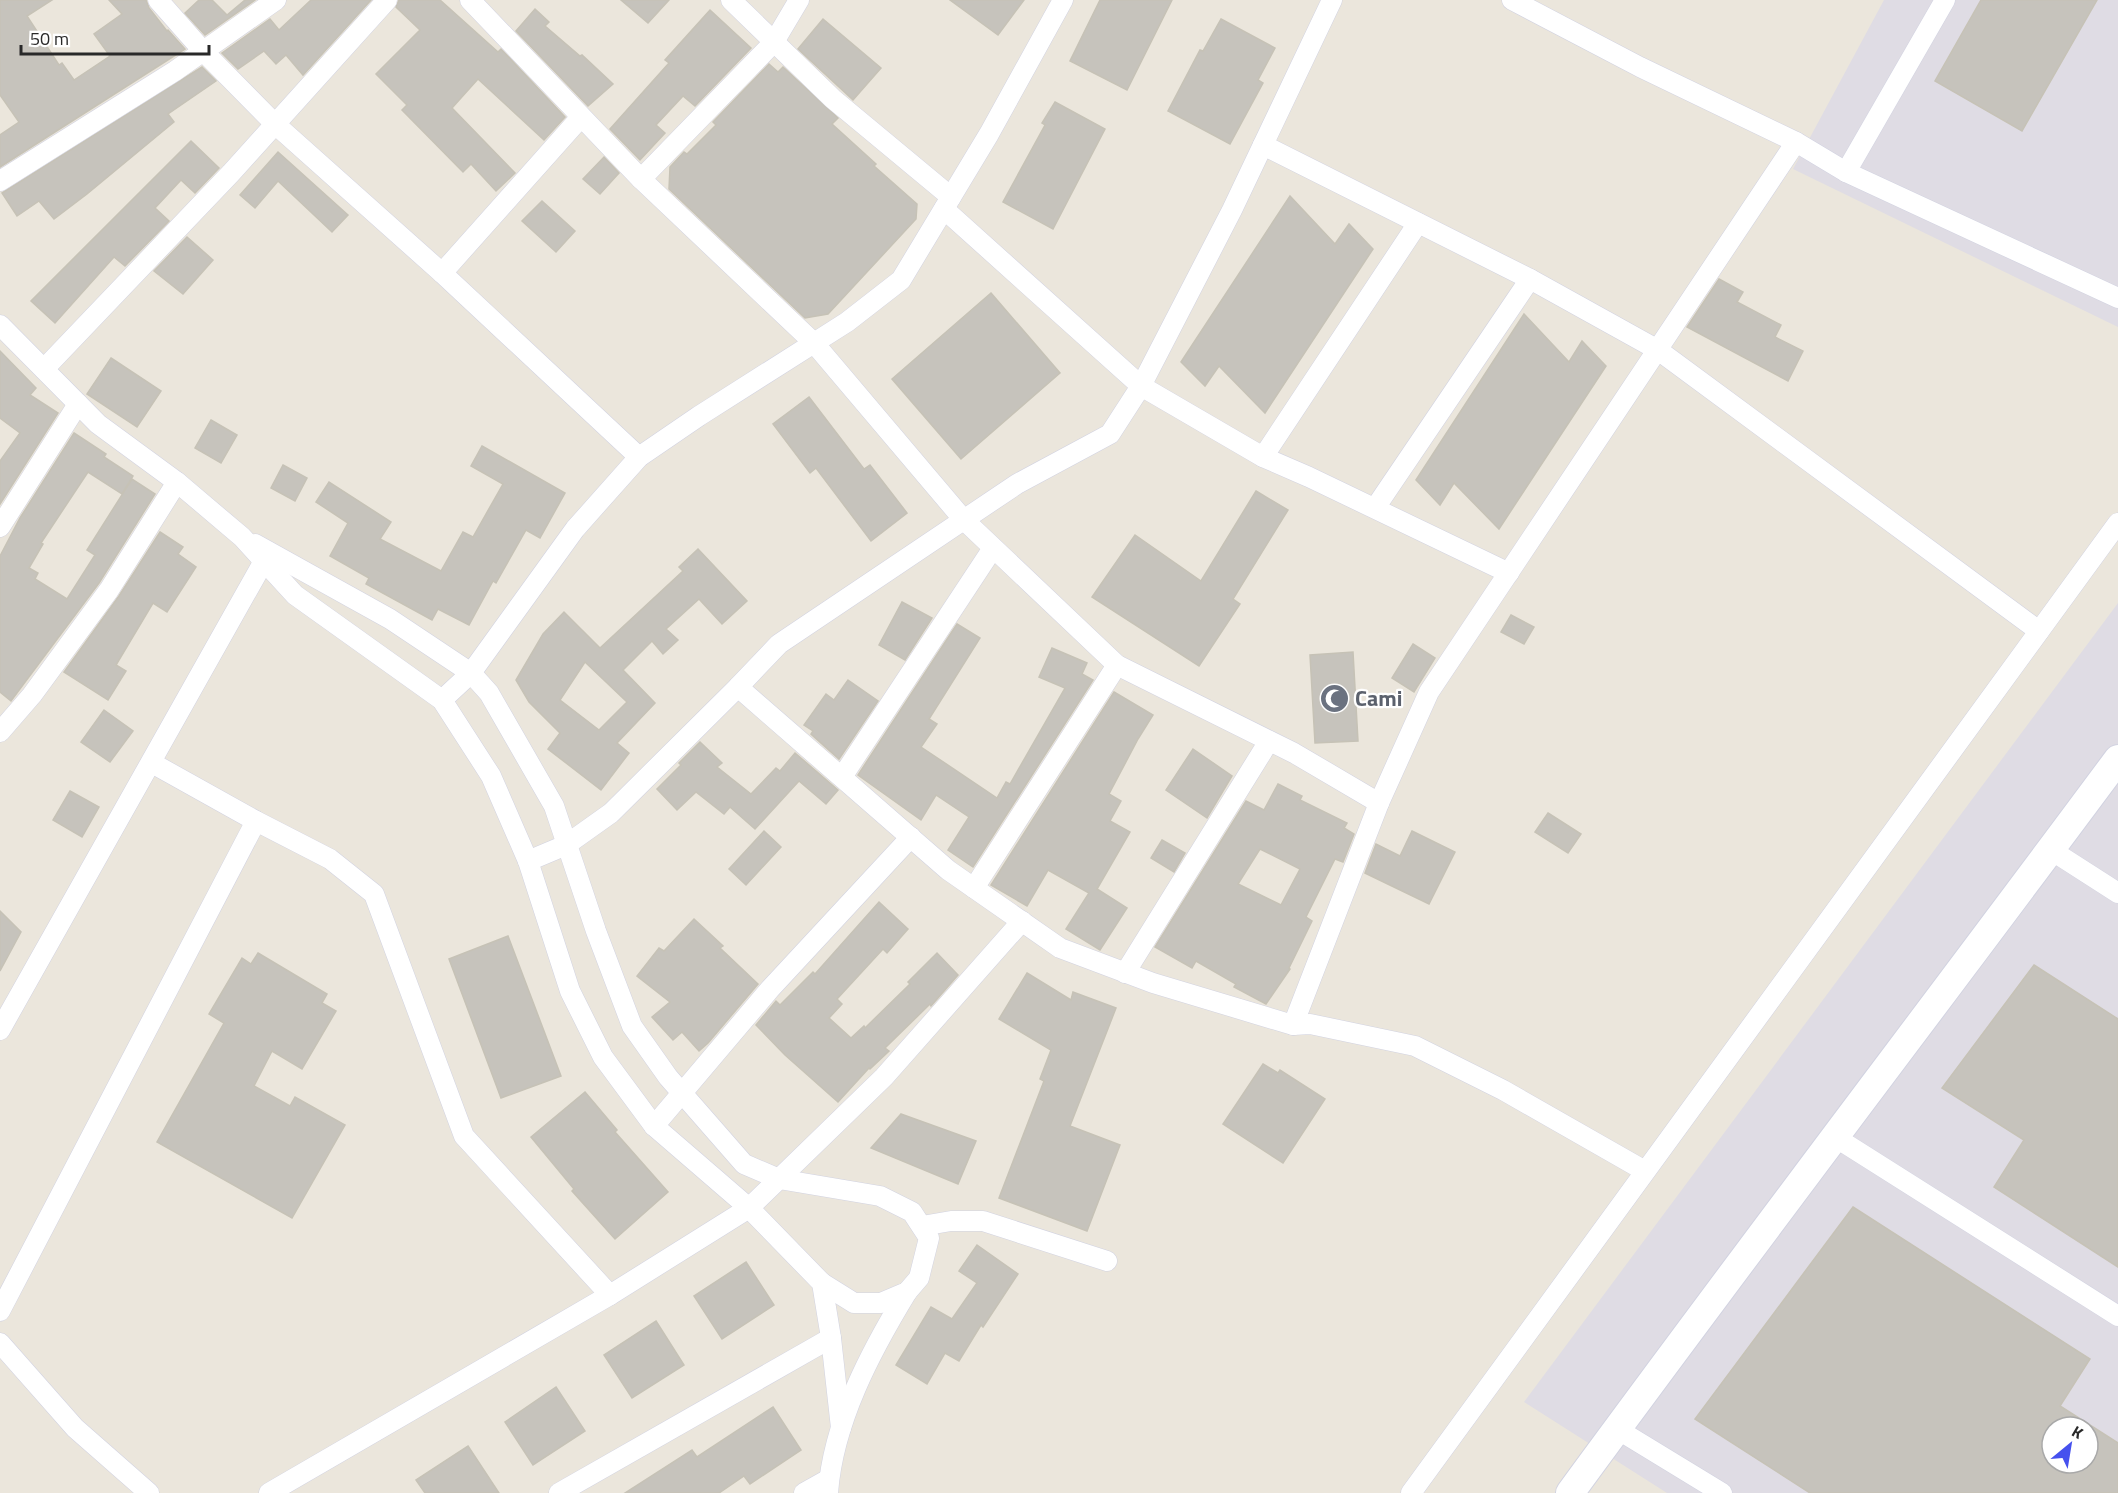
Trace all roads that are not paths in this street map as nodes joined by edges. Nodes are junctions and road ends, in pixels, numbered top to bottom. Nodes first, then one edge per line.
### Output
1 (158, 0) edge
2 (276, 0) edge
3 (387, 0) edge
4 (470, 0) edge
5 (731, 0) edge
6 (800, 0) edge
7 (1063, 0) edge
8 (1332, 0) edge
9 (1512, 0) edge
10 (1945, 0) edge
11 (774, 42) junction
12 (203, 51) junction
13 (582, 117) junction
14 (276, 124) junction
15 (1796, 142) junction
16 (1263, 145) junction
17 (1846, 172) junction
18 (641, 179) junction
19 (0, 181) edge
20 (947, 203) junction
21 (1418, 223) junction
22 (442, 273) junction
23 (1530, 279) junction
24 (2118, 298) edge
25 (0, 326) edge
26 (814, 343) junction
27 (1658, 350) junction
28 (44, 369) junction
29 (1141, 386) junction
30 (78, 404) junction
31 (639, 457) junction
32 (1263, 457) junction
33 (177, 482) junction
34 (1375, 508) junction
35 (963, 519) junction
36 (2118, 524) edge
37 (0, 527) edge
38 (242, 537) junction
39 (993, 548) junction
40 (264, 561) junction
41 (1509, 573) junction
42 (2039, 631) junction
43 (1117, 665) junction
44 (471, 673) junction
45 (738, 687) junction
46 (441, 700) junction
47 (0, 732) edge
48 (1269, 741) junction
49 (2118, 759) edge
50 (152, 763) junction
51 (842, 777) junction
52 (1379, 803) junction
53 (256, 821) junction
54 (911, 837) junction
55 (566, 845) junction
56 (2051, 850) junction
57 (528, 861) junction
58 (974, 888) junction
59 (2118, 892) edge
60 (1022, 921) junction
61 (1125, 973) junction
62 (1293, 1025) junction
63 (0, 1030) edge
64 (682, 1092) junction
65 (654, 1126) junction
66 (1835, 1137) junction
67 (1645, 1171) junction
68 (779, 1179) junction
69 (749, 1208) junction
70 (921, 1226) junction
71 (1107, 1261) dead end
72 (822, 1283) junction
73 (907, 1292) junction
74 (610, 1295) junction
75 (0, 1311) edge
76 (2118, 1316) edge
77 (831, 1338) junction
78 (0, 1343) edge
79 (841, 1428) junction
80 (1617, 1429) junction
81 (829, 1486) edge
82 (149, 1493) edge
83 (269, 1493) edge
84 (559, 1493) edge
85 (804, 1493) edge
86 (1411, 1493) edge
87 (1570, 1493) edge
88 (1722, 1493) edge

1 - 12 street
2 - 12 street
3 - 14 street
4 - 13 street
5 - 11 street
6 - 11 street
7 - 20 street
8 - 16 street
9 - 15 street
10 - 17 street
11 - 18 street
11 - 20 street
12 - 14 street
12 - 19 street
13 - 18 street
13 - 22 street
14 - 22 street
14 - 28 street
15 - 17 street
15 - 27 street
16 - 21 street
16 - 29 street
17 - 24 street
18 - 26 street
20 - 26 street
20 - 29 street
21 - 23 street
21 - 32 street
22 - 31 street
23 - 27 street
23 - 34 street
25 - 28 street
26 - 31 street
26 - 35 street
27 - 41 street
27 - 42 street
28 - 30 street
29 - 32 street
29 - 35 street
30 - 33 street
30 - 37 street
31 - 44 street
32 - 34 street
33 - 38 street
33 - 47 street
34 - 41 street
35 - 39 street
35 - 45 street
36 - 42 street
38 - 40 street
38 - 44 street
39 - 43 street
39 - 51 street
40 - 46 street
40 - 50 street
41 - 52 street
42 - 67 street
43 - 48 street
43 - 58 street
44 - 46 street
44 - 55 street
45 - 51 street
45 - 55 street
46 - 57 street
48 - 52 street
48 - 61 street
49 - 56 main road
50 - 53 street
50 - 63 street
51 - 54 street
52 - 62 street
53 - 74 street
53 - 75 street
54 - 58 street
54 - 64 street
55 - 57 street
55 - 64 street
56 - 59 street
56 - 66 main road
57 - 65 street
58 - 60 street
60 - 61 street
60 - 68 street
61 - 62 street
62 - 67 street
64 - 65 street
64 - 68 street
65 - 69 street
66 - 76 street
66 - 80 main road
67 - 86 street
68 - 69 street
68 - 70 street
69 - 72 street
69 - 74 street
70 - 71 street
70 - 73 street
72 - 73 street
72 - 77 street
73 - 79 street
74 - 83 street
77 - 79 street
77 - 84 street
78 - 82 street
79 - 81 street
80 - 87 main road
80 - 88 street
81 - 85 street

